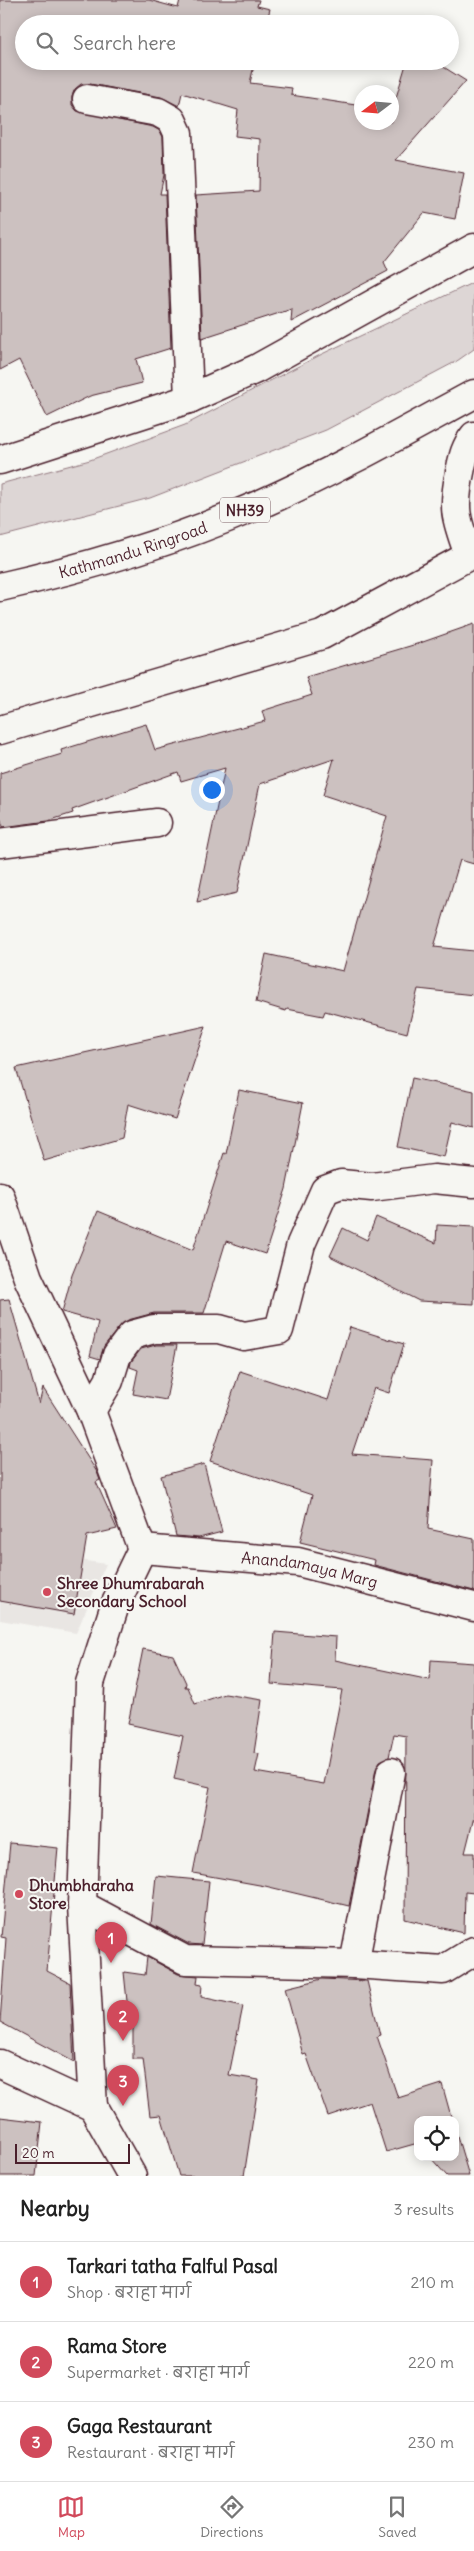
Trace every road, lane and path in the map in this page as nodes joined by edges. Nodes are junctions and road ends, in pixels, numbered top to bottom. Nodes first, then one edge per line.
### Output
1 (87, 100) dead end
2 (474, 248) edge
3 (474, 394) edge
4 (189, 399) junction
5 (474, 436) edge
6 (0, 460) edge
7 (472, 554) edge
8 (0, 587) edge
9 (0, 730) edge
10 (157, 823) dead end
11 (0, 843) edge
12 (474, 1183) edge
13 (0, 1196) edge
14 (91, 1411) junction
15 (142, 1549) junction
16 (474, 1607) edge
17 (391, 1772) dead end
18 (82, 1905) junction
19 (474, 1951) edge
20 (354, 1964) junction
21 (0, 2064) edge
22 (93, 2107) junction
23 (132, 2176) edge

1 - 4 main road
2 - 4 main road
3 - 8 main road, Kathmandu Ringroad / NH39
4 - 6 main road
5 - 7 main road
7 - 9 main road
10 - 11 main road
12 - 14 main road
13 - 14 main road
14 - 15 main road
15 - 16 main road, Anandamaya Marg
15 - 18 main road
17 - 20 main road
18 - 20 main road
18 - 22 main road
19 - 20 main road
21 - 22 main road
22 - 23 main road

